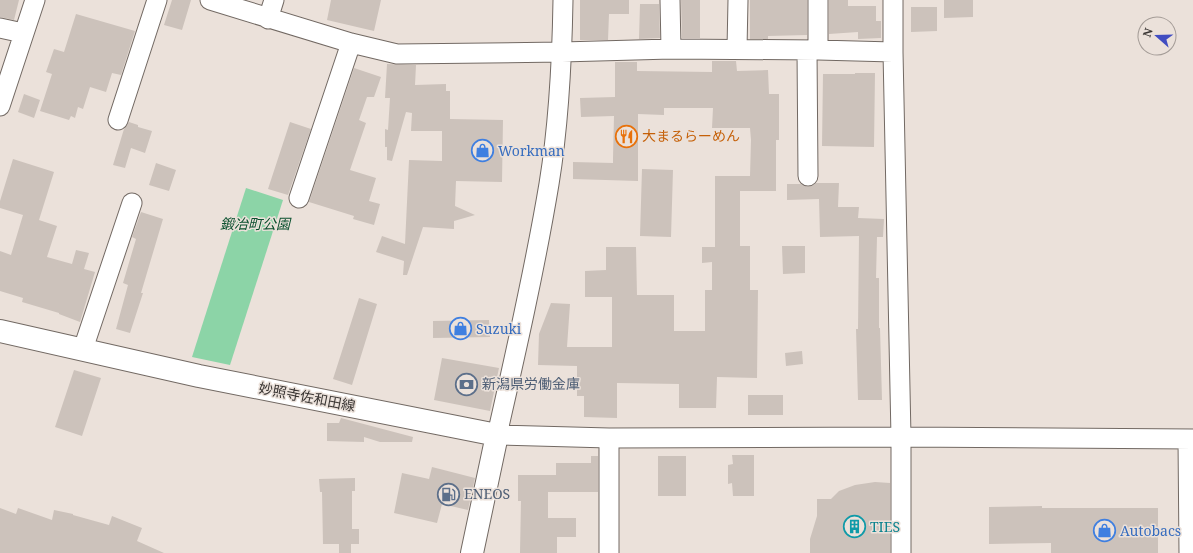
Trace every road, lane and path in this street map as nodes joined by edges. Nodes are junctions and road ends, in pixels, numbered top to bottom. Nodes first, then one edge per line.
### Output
1 (35, 0) edge
2 (157, 0) edge
3 (210, 0) edge
4 (274, 0) edge
5 (562, 0) edge
6 (670, 0) edge
7 (738, 0) edge
8 (818, 0) edge
9 (893, 0) edge
10 (268, 19) junction
11 (0, 28) edge
12 (24, 33) junction
13 (350, 44) junction
14 (671, 49) junction
15 (737, 50) junction
16 (813, 50) junction
17 (562, 52) junction
18 (893, 52) junction
19 (0, 106) edge
20 (118, 120) dead end
21 (808, 176) dead end
22 (299, 198) dead end
23 (132, 204) dead end
24 (0, 331) edge
25 (83, 349) junction
26 (497, 435) junction
27 (901, 437) junction
28 (609, 438) junction
29 (1190, 439) edge
30 (472, 553) edge
31 (609, 553) edge
32 (901, 553) edge
33 (1189, 553) edge

1 - 12 street
2 - 20 street
3 - 10 street
4 - 10 street
5 - 17 street
6 - 14 street
7 - 15 street
8 - 16 street
9 - 18 street
10 - 13 street
11 - 12 street
12 - 19 street
13 - 17 street
13 - 22 street
14 - 15 street
14 - 17 street
15 - 16 street
16 - 18 street
16 - 21 street
17 - 26 street
18 - 27 street
23 - 25 street
24 - 25 main road, 妙照寺佐和田線
25 - 26 main road, 妙照寺佐和田線
26 - 28 street
26 - 30 main road
27 - 28 street
27 - 29 street
27 - 32 street
28 - 31 street
29 - 33 street

